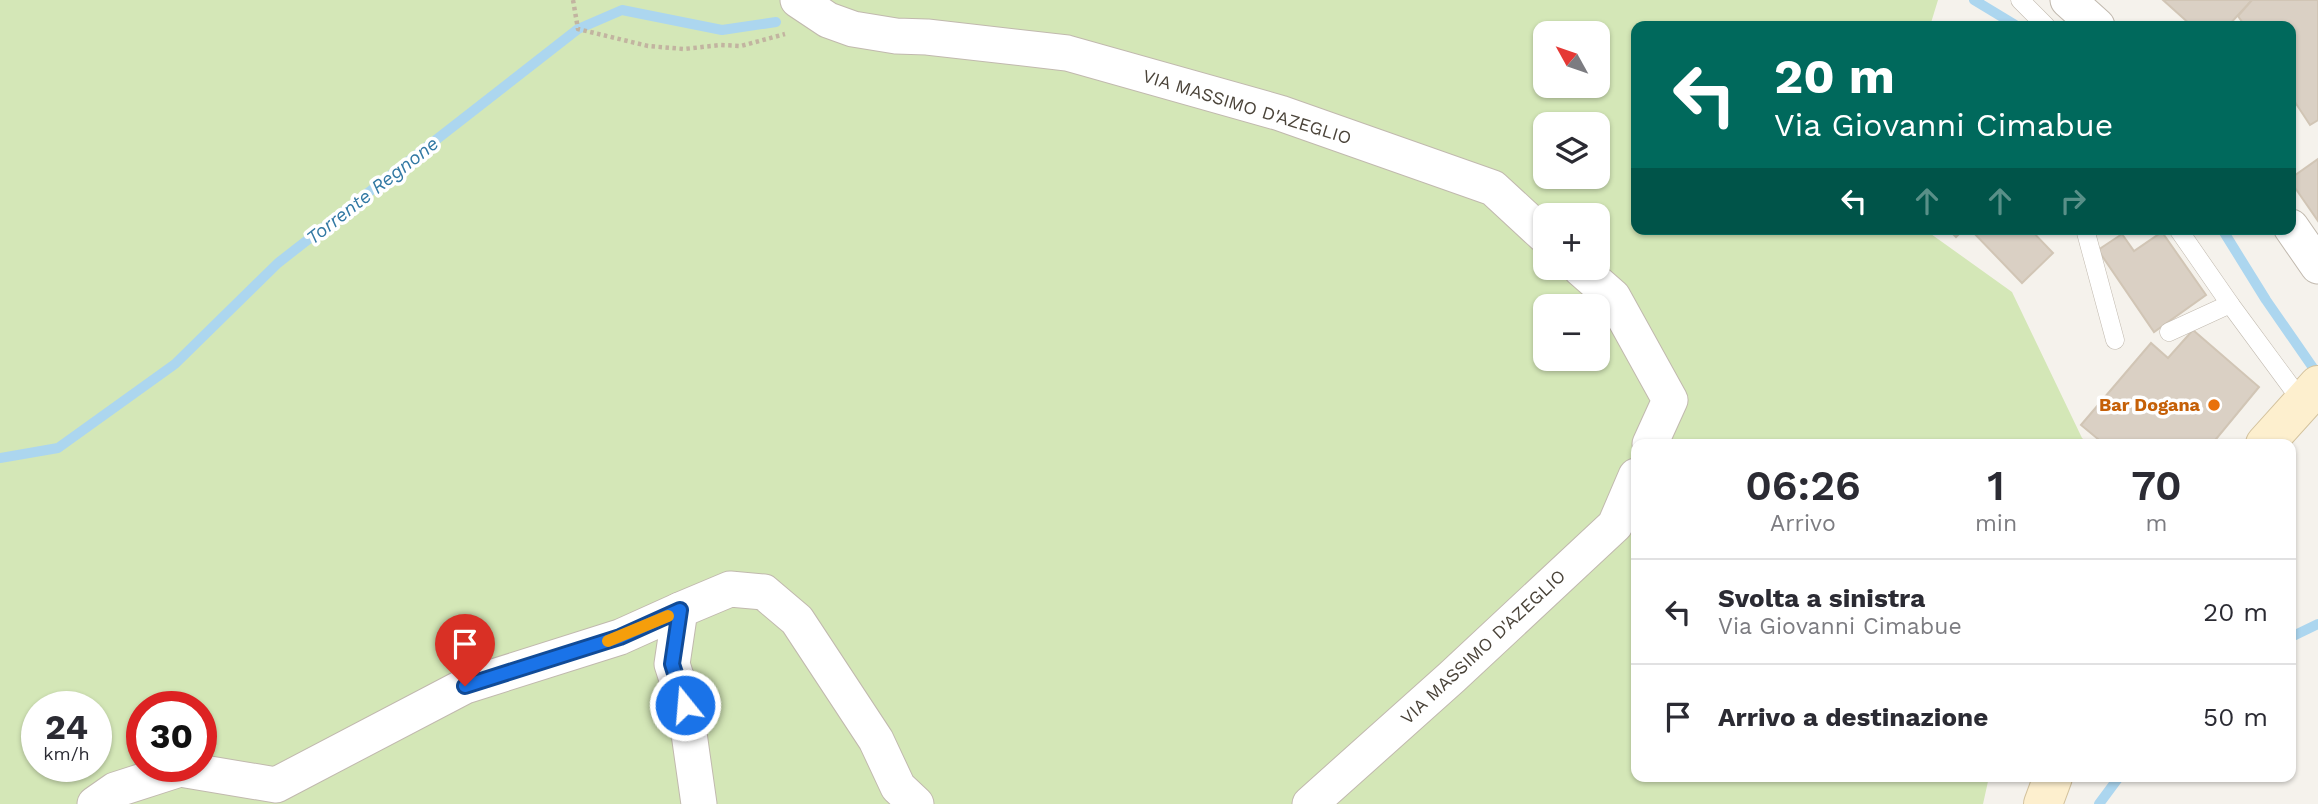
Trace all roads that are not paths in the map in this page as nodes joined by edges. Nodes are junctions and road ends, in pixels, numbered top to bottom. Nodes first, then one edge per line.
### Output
1 (2020, 0) edge
2 (2068, 0) edge
3 (808, 7) edge
4 (2041, 21) edge
5 (2091, 21) edge
6 (1533, 225) edge
7 (2296, 234) edge
8 (2087, 235) edge
9 (2182, 235) edge
10 (2318, 266) edge
11 (1593, 280) edge
12 (2230, 304) junction
13 (2169, 332) dead end
14 (2115, 340) dead end
15 (2311, 394) edge
16 (1652, 439) edge
17 (2270, 439) edge
18 (1631, 488) edge
19 (680, 610) junction
20 (2051, 782) edge
21 (95, 804) edge
22 (699, 804) edge
23 (916, 804) edge
24 (1310, 804) edge
25 (2043, 804) edge

1 - 4 lane
2 - 5 street
3 - 6 street, VIA MASSIMO D'AZEGLIO
7 - 10 street
8 - 14 lane
9 - 12 lane
11 - 16 street
12 - 13 lane
12 - 15 lane
15 - 17 main road
18 - 24 street, VIA MASSIMO D'AZEGLIO
19 - 21 street
19 - 22 street
19 - 23 street
20 - 25 main road

